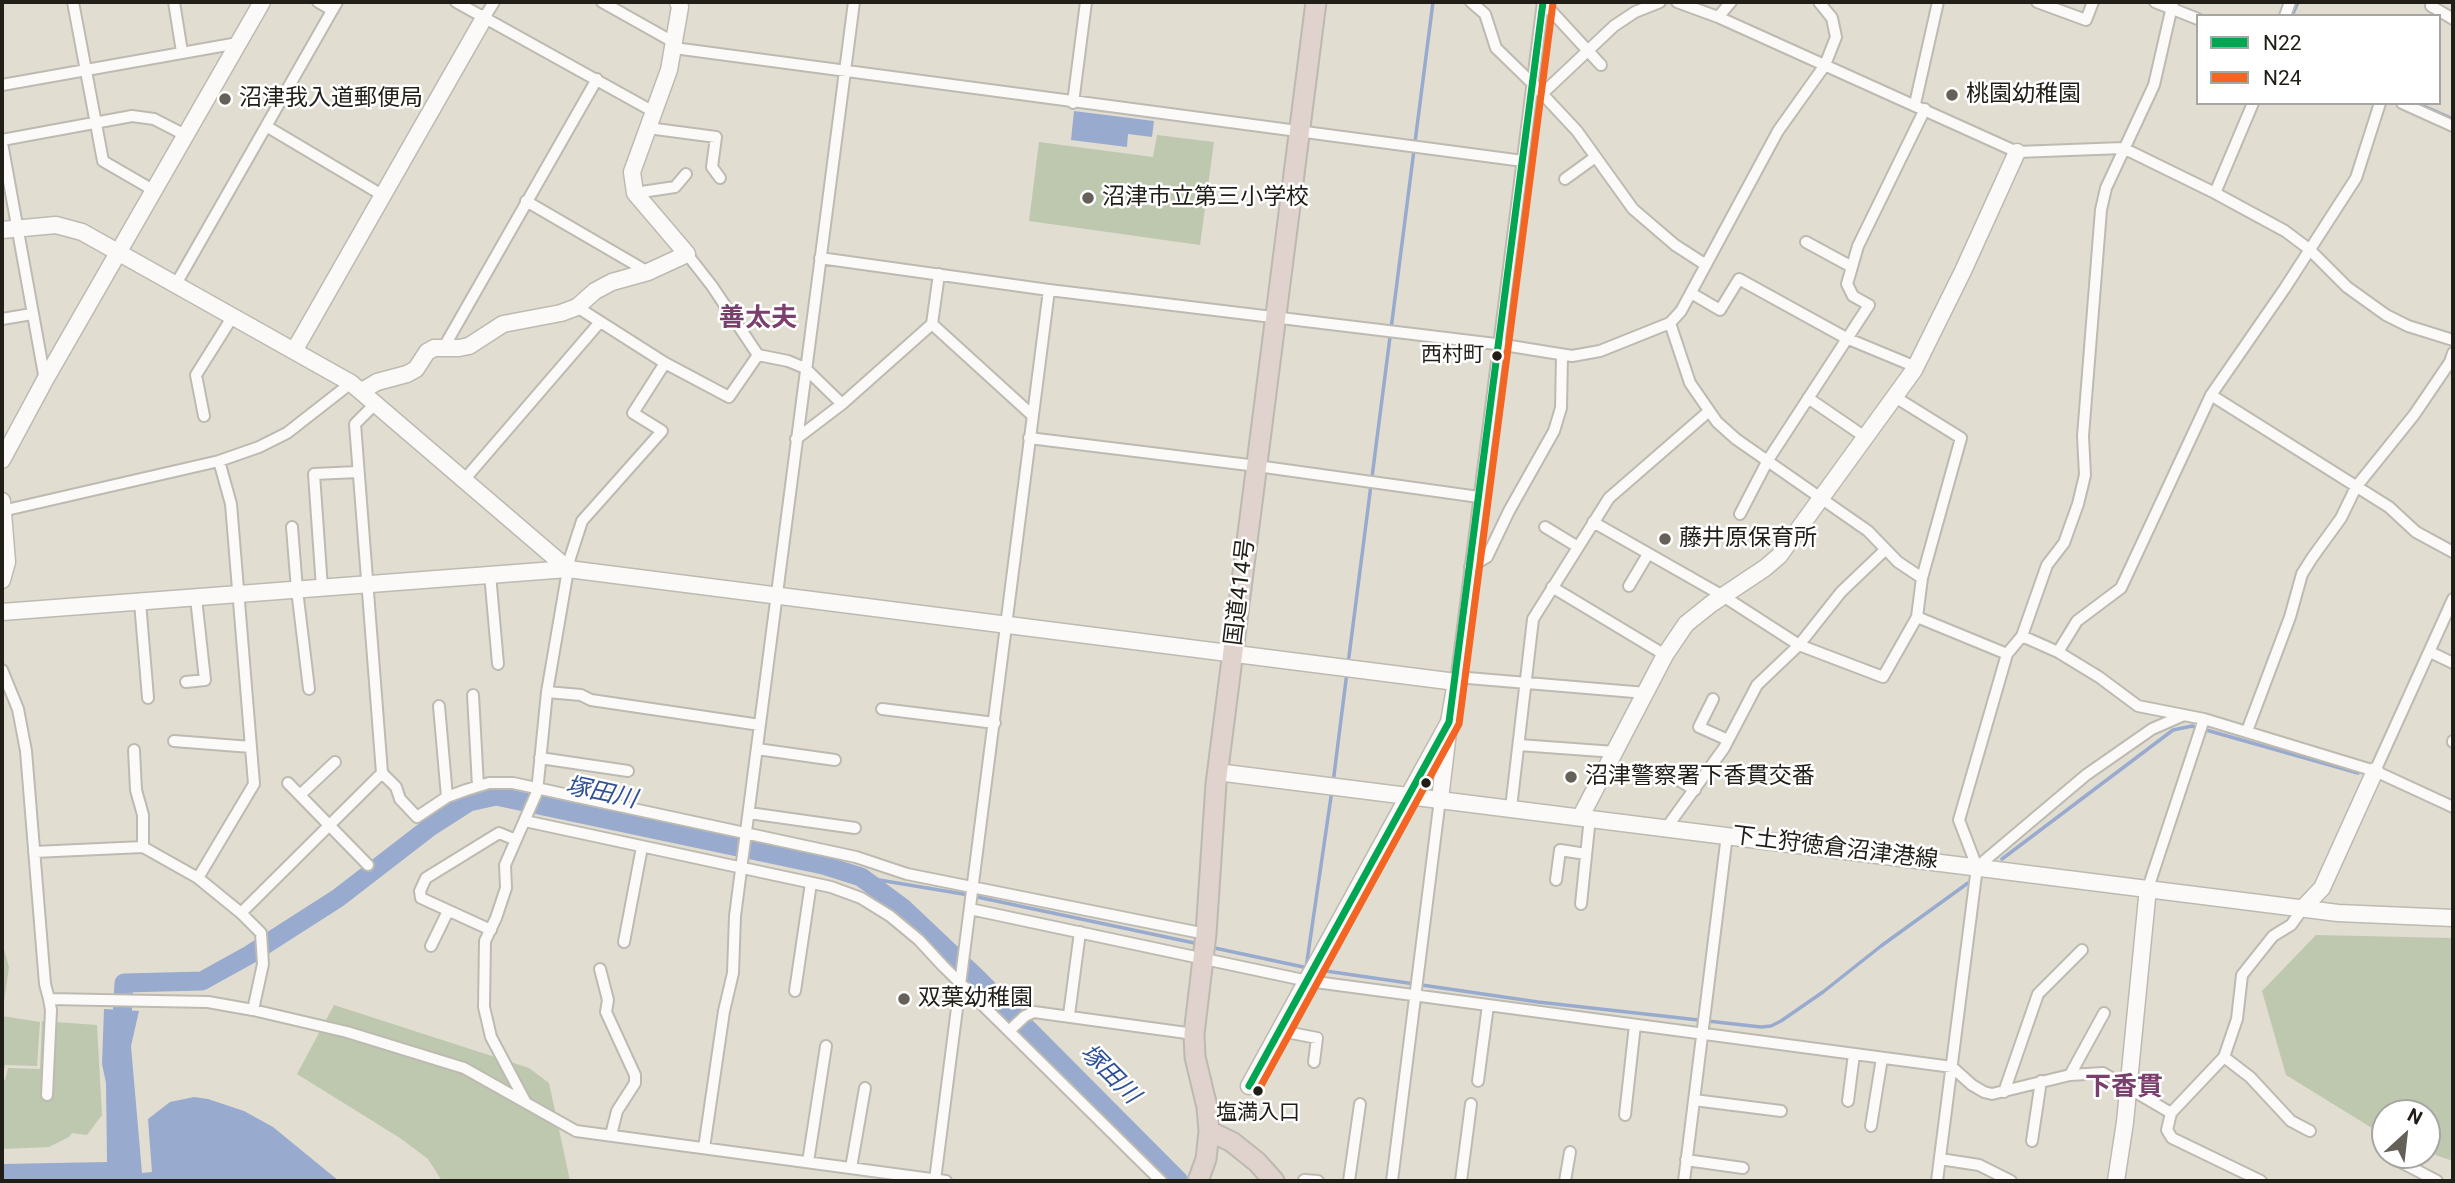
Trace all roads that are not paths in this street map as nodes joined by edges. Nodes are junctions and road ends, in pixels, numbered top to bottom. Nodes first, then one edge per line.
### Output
1 (73, 2) edge
2 (174, 2) edge
3 (262, 2) edge
4 (318, 2) edge
5 (457, 2) edge
6 (494, 2) edge
7 (602, 2) edge
8 (678, 2) edge
9 (854, 2) edge
10 (1086, 2) edge
11 (1316, 2) edge
12 (1471, 2) edge
13 (1543, 2) edge
14 (1660, 2) edge
15 (1677, 2) edge
16 (1731, 2) edge
17 (1819, 2) edge
18 (1938, 2) edge
19 (2037, 2) edge
20 (2093, 2) edge
21 (2155, 2) edge
22 (2173, 5) edge
23 (335, 6) edge
24 (2430, 8) edge
25 (1718, 17) junction
26 (484, 18) junction
27 (2196, 18) edge
28 (2453, 19) edge
29 (238, 43) junction
30 (674, 46) junction
31 (1587, 51) junction
32 (182, 52) junction
33 (1601, 65) dead end
34 (1825, 65) junction
35 (86, 70) junction
36 (844, 72) junction
37 (597, 79) junction
38 (1533, 84) junction
39 (2, 85) edge
40 (1543, 93) junction
41 (1073, 103) junction
42 (2252, 105) edge
43 (2379, 105) edge
44 (2406, 105) edge
45 (1920, 107) junction
46 (654, 112) junction
47 (95, 121) junction
48 (266, 126) junction
49 (2453, 126) edge
50 (648, 128) junction
51 (1300, 131) junction
52 (184, 135) junction
53 (2, 142) edge
54 (2123, 148) junction
55 (2017, 152) junction
56 (1594, 158) junction
57 (1523, 161) junction
58 (686, 174) dead end
59 (720, 178) dead end
60 (1564, 179) dead end
61 (153, 190) junction
62 (635, 193) junction
63 (2215, 193) junction
64 (382, 195) junction
65 (526, 201) junction
66 (9, 229) edge
67 (1806, 242) dead end
68 (2309, 249) junction
69 (119, 251) junction
70 (687, 254) junction
71 (820, 258) junction
72 (1706, 265) junction
73 (1852, 267) junction
74 (648, 272) junction
75 (939, 274) junction
76 (176, 284) junction
77 (1049, 290) junction
78 (1690, 293) junction
79 (577, 307) junction
80 (32, 314) junction
81 (233, 316) junction
82 (1275, 316) junction
83 (2, 320) edge
84 (600, 322) junction
85 (1670, 323) junction
86 (932, 324) junction
87 (1846, 338) junction
88 (2453, 340) edge
89 (1499, 345) junction
90 (444, 347) junction
91 (294, 351) junction
92 (2453, 353) edge
93 (758, 355) junction
94 (1562, 355) junction
95 (665, 363) junction
96 (1916, 367) junction
97 (805, 368) junction
98 (46, 380) junction
99 (357, 387) junction
100 (2211, 395) junction
101 (1895, 397) junction
102 (1808, 398) junction
103 (376, 403) junction
104 (842, 404) junction
105 (1708, 412) junction
106 (1032, 415) junction
107 (204, 416) dead end
108 (1865, 437) junction
109 (1029, 438) junction
110 (796, 439) junction
111 (2, 457) edge
112 (1768, 460) junction
113 (219, 461) junction
114 (1257, 466) junction
115 (358, 472) junction
116 (464, 480) junction
117 (2356, 487) junction
118 (1479, 497) junction
119 (1822, 497) junction
120 (2, 501) edge
121 (2, 511) edge
122 (1740, 514) dead end
123 (1593, 522) junction
124 (292, 527) dead end
125 (1545, 527) dead end
126 (1578, 547) junction
127 (1885, 550) junction
128 (2453, 552) edge
129 (1648, 554) junction
130 (1470, 567) junction
131 (568, 569) junction
132 (490, 574) junction
133 (1922, 578) junction
134 (2, 580) edge
135 (367, 585) junction
136 (1629, 586) dead end
137 (1552, 587) junction
138 (322, 589) junction
139 (297, 590) junction
140 (237, 595) junction
141 (777, 595) junction
142 (1723, 596) junction
143 (196, 598) junction
144 (2453, 599) edge
145 (140, 603) junction
146 (2, 612) edge
147 (1917, 617) junction
148 (1006, 624) junction
149 (2022, 636) junction
150 (1799, 645) junction
151 (2058, 652) junction
152 (2430, 652) junction
153 (1233, 654) junction
154 (2007, 654) junction
155 (1665, 655) junction
156 (2453, 663) edge
157 (498, 664) dead end
158 (2, 670) edge
159 (1456, 679) junction
160 (186, 682) dead end
161 (1526, 684) junction
162 (309, 689) dead end
163 (547, 692) junction
164 (1646, 693) junction
165 (473, 695) dead end
166 (148, 698) dead end
167 (1713, 699) dead end
168 (439, 706) dead end
169 (882, 709) dead end
170 (2184, 715) junction
171 (2204, 719) junction
172 (1449, 722) junction
173 (995, 723) junction
174 (760, 725) junction
175 (2247, 731) junction
176 (1728, 740) junction
177 (174, 741) dead end
178 (1519, 745) junction
179 (251, 747) junction
180 (757, 749) junction
181 (134, 750) dead end
182 (1615, 752) junction
183 (540, 758) junction
184 (835, 760) dead end
185 (335, 762) dead end
186 (628, 771) dead end
187 (2375, 771) junction
188 (1217, 772) junction
189 (1665, 772) dead end
190 (382, 774) junction
191 (288, 783) dead end
192 (478, 786) junction
193 (537, 790) junction
194 (1695, 790) junction
195 (300, 795) junction
196 (1411, 795) junction
197 (447, 797) junction
198 (1440, 799) junction
199 (2453, 807) edge
200 (1511, 808) junction
201 (749, 813) junction
202 (1585, 817) junction
203 (526, 819) junction
204 (329, 826) junction
205 (1667, 827) junction
206 (855, 828) dead end
207 (747, 834) junction
208 (1727, 835) junction
209 (516, 840) junction
210 (143, 847) junction
211 (642, 847) junction
212 (34, 852) junction
213 (1586, 854) junction
214 (368, 865) dead end
215 (742, 867) junction
216 (1977, 867) junction
217 (198, 878) junction
218 (1556, 880) dead end
219 (811, 883) junction
220 (973, 887) junction
221 (2148, 888) junction
222 (1581, 904) dead end
223 (2304, 907) junction
224 (970, 909) junction
225 (448, 911) junction
226 (241, 913) junction
227 (2453, 918) edge
228 (491, 930) junction
229 (1080, 932) junction
230 (1206, 934) junction
231 (624, 942) dead end
232 (431, 946) dead end
233 (2082, 950) dead end
234 (1203, 957) junction
235 (600, 970) dead end
236 (961, 978) junction
237 (1308, 981) junction
238 (795, 991) dead end
239 (1415, 995) junction
240 (49, 999) junction
241 (1488, 1005) junction
242 (253, 1010) junction
243 (2104, 1013) dead end
244 (1069, 1015) junction
245 (1635, 1025) junction
246 (1012, 1028) junction
247 (1702, 1030) junction
248 (1281, 1031) junction
249 (1194, 1034) junction
250 (826, 1046) dead end
251 (1854, 1054) junction
252 (2224, 1057) junction
253 (1882, 1058) junction
254 (1314, 1062) dead end
255 (1952, 1067) junction
256 (2070, 1075) junction
257 (2041, 1081) junction
258 (1478, 1082) dead end
259 (1250, 1087) dead end
260 (2127, 1087) junction
261 (865, 1088) dead end
262 (2004, 1092) junction
263 (47, 1095) dead end
264 (1693, 1100) junction
265 (1848, 1101) dead end
266 (526, 1103) junction
267 (1360, 1104) dead end
268 (1471, 1104) dead end
269 (1781, 1111) dead end
270 (2171, 1113) junction
271 (1625, 1115) dead end
272 (1871, 1126) dead end
273 (1209, 1131) junction
274 (2310, 1131) dead end
275 (611, 1135) junction
276 (2032, 1141) dead end
277 (704, 1148) junction
278 (1570, 1152) dead end
279 (1940, 1159) junction
280 (1686, 1160) junction
281 (808, 1162) junction
282 (851, 1168) junction
283 (1742, 1168) dead end
284 (2414, 1169) edge
285 (940, 1180) edge
286 (1304, 1180) edge
287 (1161, 1181) edge
288 (1198, 1181) edge
289 (1274, 1181) edge
290 (1318, 1181) edge
291 (1349, 1181) edge
292 (1392, 1181) edge
293 (1461, 1181) edge
294 (1565, 1181) edge
295 (1684, 1181) edge
296 (1937, 1181) edge
297 (2011, 1181) edge
298 (2116, 1181) edge
299 (2261, 1181) edge
300 (2437, 1181) edge

1 - 35 street
2 - 32 street
3 - 29 street
4 - 23 street
5 - 26 street
6 - 26 street
7 - 30 street
8 - 30 street
9 - 36 street
10 - 41 street
11 - 51 highway, 国道414号
12 - 38 street
13 - 31 street
13 - 38 street
14 - 31 street
15 - 25 street
16 - 25 street
17 - 34 street
18 - 45 street
19 - 20 street
21 - 22 street
22 - 27 street
22 - 54 street
23 - 48 street
24 - 28 street
25 - 34 street
26 - 37 street
26 - 64 street
29 - 32 street
29 - 52 street
30 - 36 street
30 - 46 street
31 - 33 street
31 - 40 street
32 - 35 street
34 - 45 street
34 - 72 street
35 - 39 street
35 - 47 street
36 - 41 street
36 - 71 street
37 - 46 street
37 - 65 street
38 - 40 street
38 - 57 street
40 - 56 street
41 - 51 street
42 - 63 street
43 - 68 street
44 - 49 street
45 - 55 street
45 - 73 street
46 - 50 street
47 - 52 street
47 - 53 street
47 - 61 street
48 - 64 street
48 - 76 street
50 - 59 street
50 - 62 street
51 - 57 street
51 - 82 highway, 国道414号
52 - 61 street
53 - 66 street
54 - 55 street
54 - 63 street
54 - 149 street
55 - 96 street
56 - 60 street
56 - 72 street
57 - 89 street
58 - 62 street
61 - 69 street
62 - 70 street
63 - 68 street
64 - 91 street
65 - 74 street
65 - 90 street
66 - 69 street
66 - 80 street
67 - 73 street
68 - 88 street
68 - 100 street
69 - 76 street
69 - 98 street
70 - 74 street
70 - 93 street
71 - 75 street
71 - 97 street
72 - 78 street
73 - 87 street
74 - 79 street
75 - 77 street
75 - 86 street
76 - 81 street
77 - 82 street
77 - 106 street
78 - 85 street
78 - 87 street
79 - 84 street
79 - 90 street
80 - 83 street
80 - 98 street
81 - 91 street
81 - 107 street
82 - 89 street
82 - 114 highway, 国道414号
84 - 95 street
84 - 116 street
85 - 94 street
85 - 105 street
86 - 104 street
86 - 106 street
87 - 96 street
87 - 102 street
89 - 94 street
89 - 118 street
90 - 99 street
91 - 99 street
92 - 117 street
93 - 95 street
93 - 97 street
94 - 130 street
95 - 131 street
96 - 101 street
97 - 104 street
97 - 110 street
98 - 111 street
99 - 103 street
99 - 113 street
100 - 117 street
100 - 151 street
101 - 108 street
101 - 133 street
102 - 108 street
102 - 112 street
103 - 115 street
103 - 116 street
104 - 110 street
105 - 112 street
105 - 123 street
106 - 109 street
108 - 119 street
109 - 114 street
109 - 148 street
110 - 141 street
112 - 119 street
112 - 122 street
113 - 121 street
113 - 140 street
114 - 118 street
114 - 153 highway, 国道414号
115 - 135 street
115 - 138 street
116 - 131 street
117 - 128 street
117 - 175 street
118 - 130 street
119 - 127 street
119 - 142 street
120 - 121 street
121 - 134 street
123 - 126 street
123 - 129 street
124 - 139 street
125 - 126 street
126 - 137 street
127 - 133 street
127 - 150 street
129 - 136 street
129 - 142 street
130 - 159 street
131 - 132 street
131 - 141 street
131 - 163 street
132 - 135 street
132 - 157 street
133 - 147 street
135 - 138 street
135 - 190 street
137 - 155 street
137 - 161 street
138 - 139 street
139 - 140 street
139 - 162 street
140 - 143 street
140 - 179 street
141 - 148 street
141 - 174 street
142 - 150 street
142 - 155 street
143 - 145 street
143 - 160 street
144 - 152 street
145 - 146 street
145 - 166 street
147 - 150 street
147 - 154 street
148 - 153 street
148 - 173 street
149 - 151 street
149 - 154 street
150 - 176 street
151 - 170 street
152 - 156 street
152 - 187 street
153 - 159 street
153 - 188 highway, 国道414号
154 - 216 street
155 - 164 street
158 - 212 street
159 - 161 street
159 - 172 street
161 - 164 street
161 - 178 street
163 - 174 street
163 - 183 street
164 - 182 street
165 - 192 street
167 - 176 street
168 - 197 street
169 - 173 street
170 - 171 street
170 - 216 street
171 - 175 street
171 - 221 street
172 - 196 street
172 - 198 street
173 - 220 street
174 - 180 street
175 - 187 street
176 - 194 street
177 - 179 street
178 - 182 street
178 - 200 street
179 - 217 street
180 - 184 street
180 - 201 street
181 - 210 street
182 - 202 street
183 - 186 street
183 - 193 street
185 - 195 street
187 - 199 street
187 - 223 street
188 - 196 street, 下土狩徳倉沼津港線
188 - 230 highway, 国道414号
189 - 194 street
190 - 197 street
190 - 204 street
191 - 195 street
192 - 193 street
192 - 197 street
193 - 203 street
193 - 207 street
194 - 205 street
195 - 204 street
196 - 198 street, 下土狩徳倉沼津港線
196 - 237 street
198 - 200 street, 下土狩徳倉沼津港線
198 - 239 street
200 - 202 street, 下土狩徳倉沼津港線
201 - 206 street
201 - 207 street
202 - 205 street, 下土狩徳倉沼津港線
202 - 213 street
203 - 209 street
203 - 211 street
204 - 214 street
204 - 226 street
205 - 208 street, 下土狩徳倉沼津港線
207 - 215 street
207 - 220 street
208 - 216 street, 下土狩徳倉沼津港線
208 - 247 street
209 - 225 street
209 - 228 street
210 - 212 street
210 - 217 street
211 - 215 street
211 - 231 street
212 - 240 street
213 - 218 street
213 - 222 street
215 - 219 street
215 - 277 street
216 - 221 street, 下土狩徳倉沼津港線
216 - 255 street
217 - 226 street
219 - 236 street
219 - 238 street
220 - 224 street
220 - 230 street
221 - 223 street, 下土狩徳倉沼津港線
221 - 260 street
223 - 227 street, 下土狩徳倉沼津港線
223 - 252 street
224 - 229 street
224 - 236 street
225 - 228 street
225 - 232 street
226 - 242 street
228 - 266 street
229 - 234 street
229 - 244 street
230 - 234 highway, 国道414号
233 - 262 street
234 - 237 street
234 - 249 highway, 国道414号
235 - 275 street
236 - 246 street
236 - 285 street
237 - 239 street
237 - 248 street
239 - 241 street
239 - 292 street
240 - 242 street
240 - 263 street
241 - 245 street
241 - 258 street
242 - 266 street
243 - 256 street
244 - 246 street
244 - 249 street
245 - 247 street
245 - 271 street
246 - 287 street
247 - 251 street
247 - 264 street
248 - 254 street
248 - 259 street
249 - 273 highway, 国道414号
250 - 281 street
251 - 253 street
251 - 265 street
252 - 270 street
252 - 274 street
253 - 255 street
253 - 272 street
255 - 262 street
255 - 279 street
256 - 257 street
256 - 260 street
257 - 262 street
257 - 276 street
260 - 270 street
260 - 298 street
261 - 282 street
264 - 269 street
264 - 280 street
266 - 275 street
267 - 291 street
268 - 293 street
270 - 299 street
273 - 288 highway, 国道414号
273 - 289 highway
275 - 277 street
277 - 281 street
278 - 294 street
279 - 296 street
279 - 297 street
280 - 283 street
280 - 295 street
281 - 282 street
282 - 285 street
284 - 300 street
286 - 290 street

